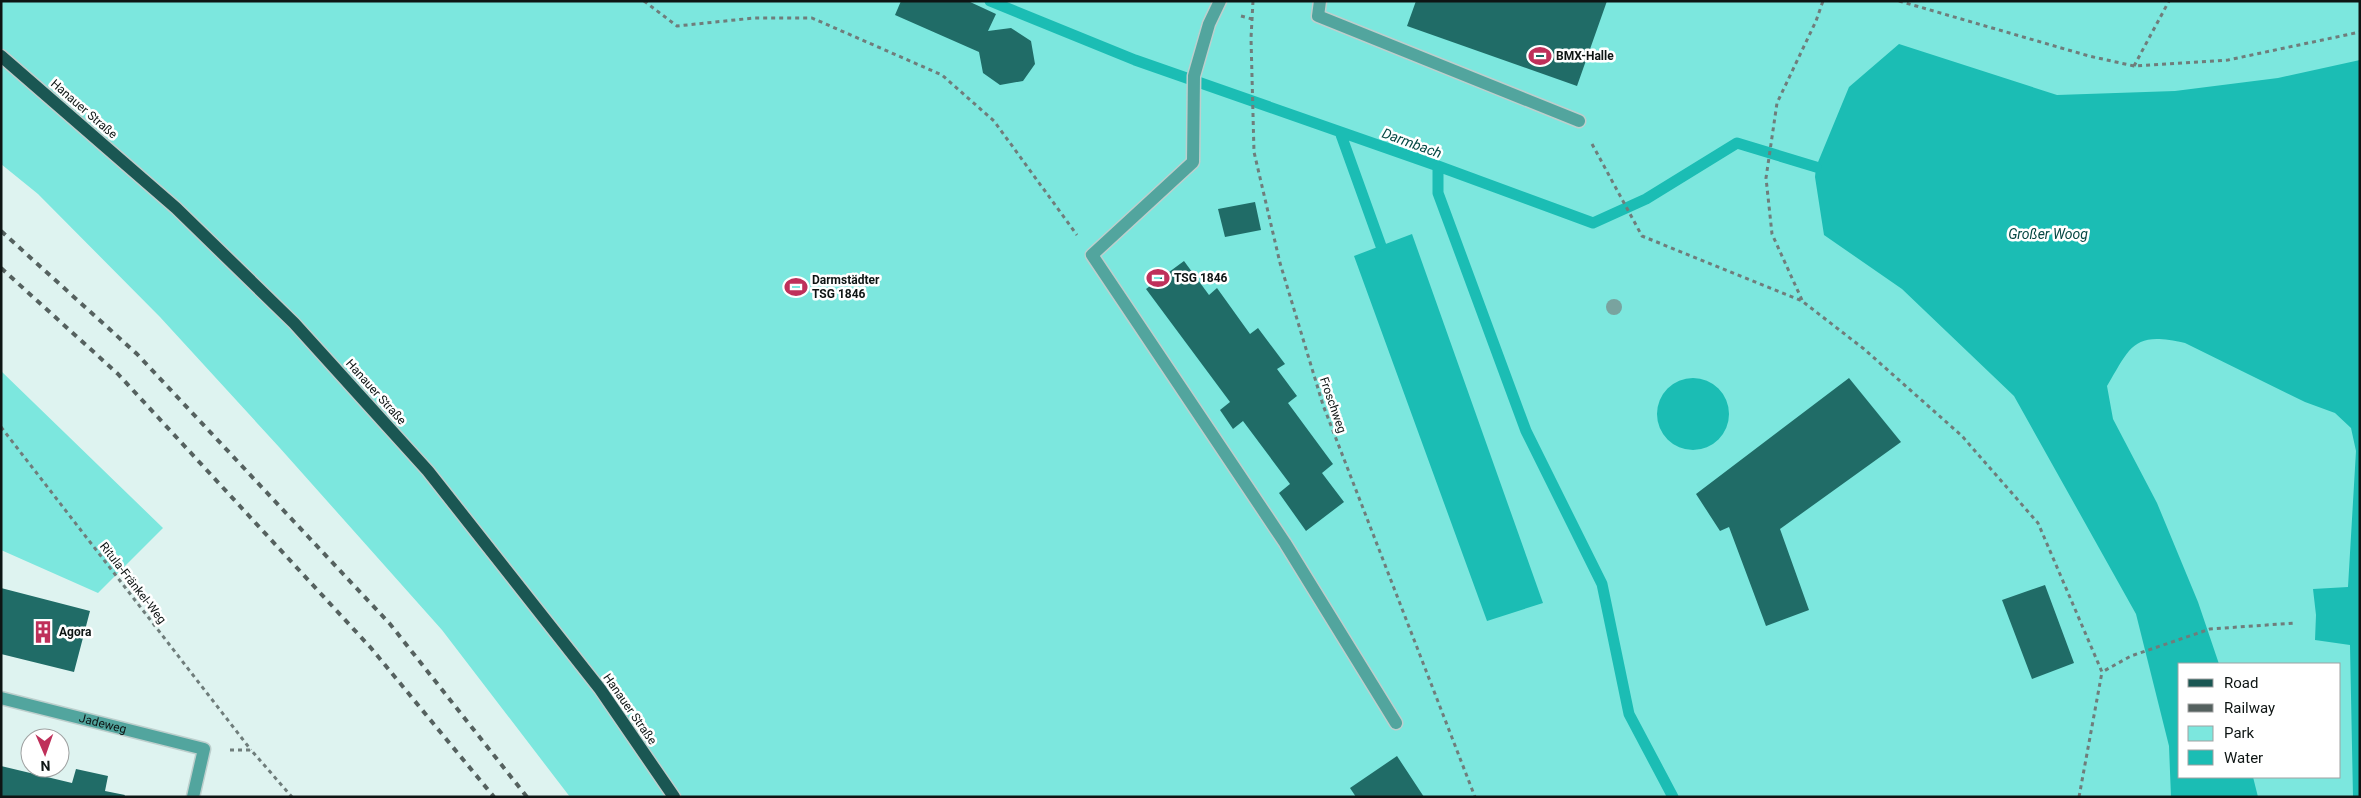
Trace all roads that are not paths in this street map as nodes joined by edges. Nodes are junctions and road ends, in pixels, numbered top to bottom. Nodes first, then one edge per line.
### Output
1 (1220, 1) edge
2 (1320, 1) edge
3 (1, 56) edge
4 (1579, 121) dead end
5 (1, 698) edge
6 (1396, 723) dead end
7 (193, 797) edge
8 (674, 797) edge

1 - 6 street
2 - 4 street
3 - 8 main road, Hanauer Straße
5 - 7 street, Jadeweg

